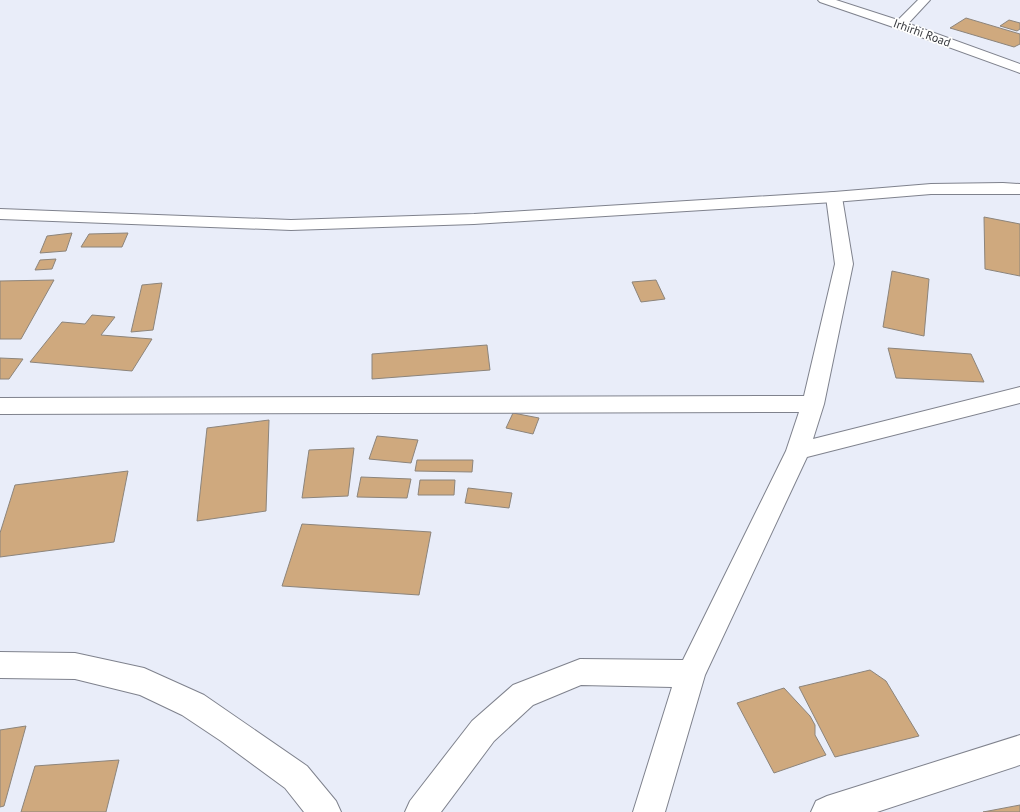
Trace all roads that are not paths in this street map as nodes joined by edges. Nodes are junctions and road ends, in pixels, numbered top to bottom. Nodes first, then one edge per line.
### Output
1 (824, 0) edge
2 (924, 0) edge
3 (900, 25) junction
4 (1020, 69) edge
5 (1020, 189) edge
6 (834, 197) junction
7 (0, 214) edge
8 (1020, 395) edge
9 (813, 404) junction
10 (0, 406) edge
11 (798, 451) junction
12 (0, 665) edge
13 (692, 674) junction
14 (1020, 750) edge
15 (325, 812) edge
16 (421, 812) edge
17 (649, 812) edge
18 (827, 812) edge

1 - 3 street, Irhirhi Road
2 - 3 street
3 - 4 street, Irhirhi Road
5 - 6 street
6 - 7 street
6 - 9 street
8 - 11 street
9 - 10 street
9 - 11 street
11 - 13 street
12 - 15 street
13 - 16 street
13 - 17 street
14 - 18 street

